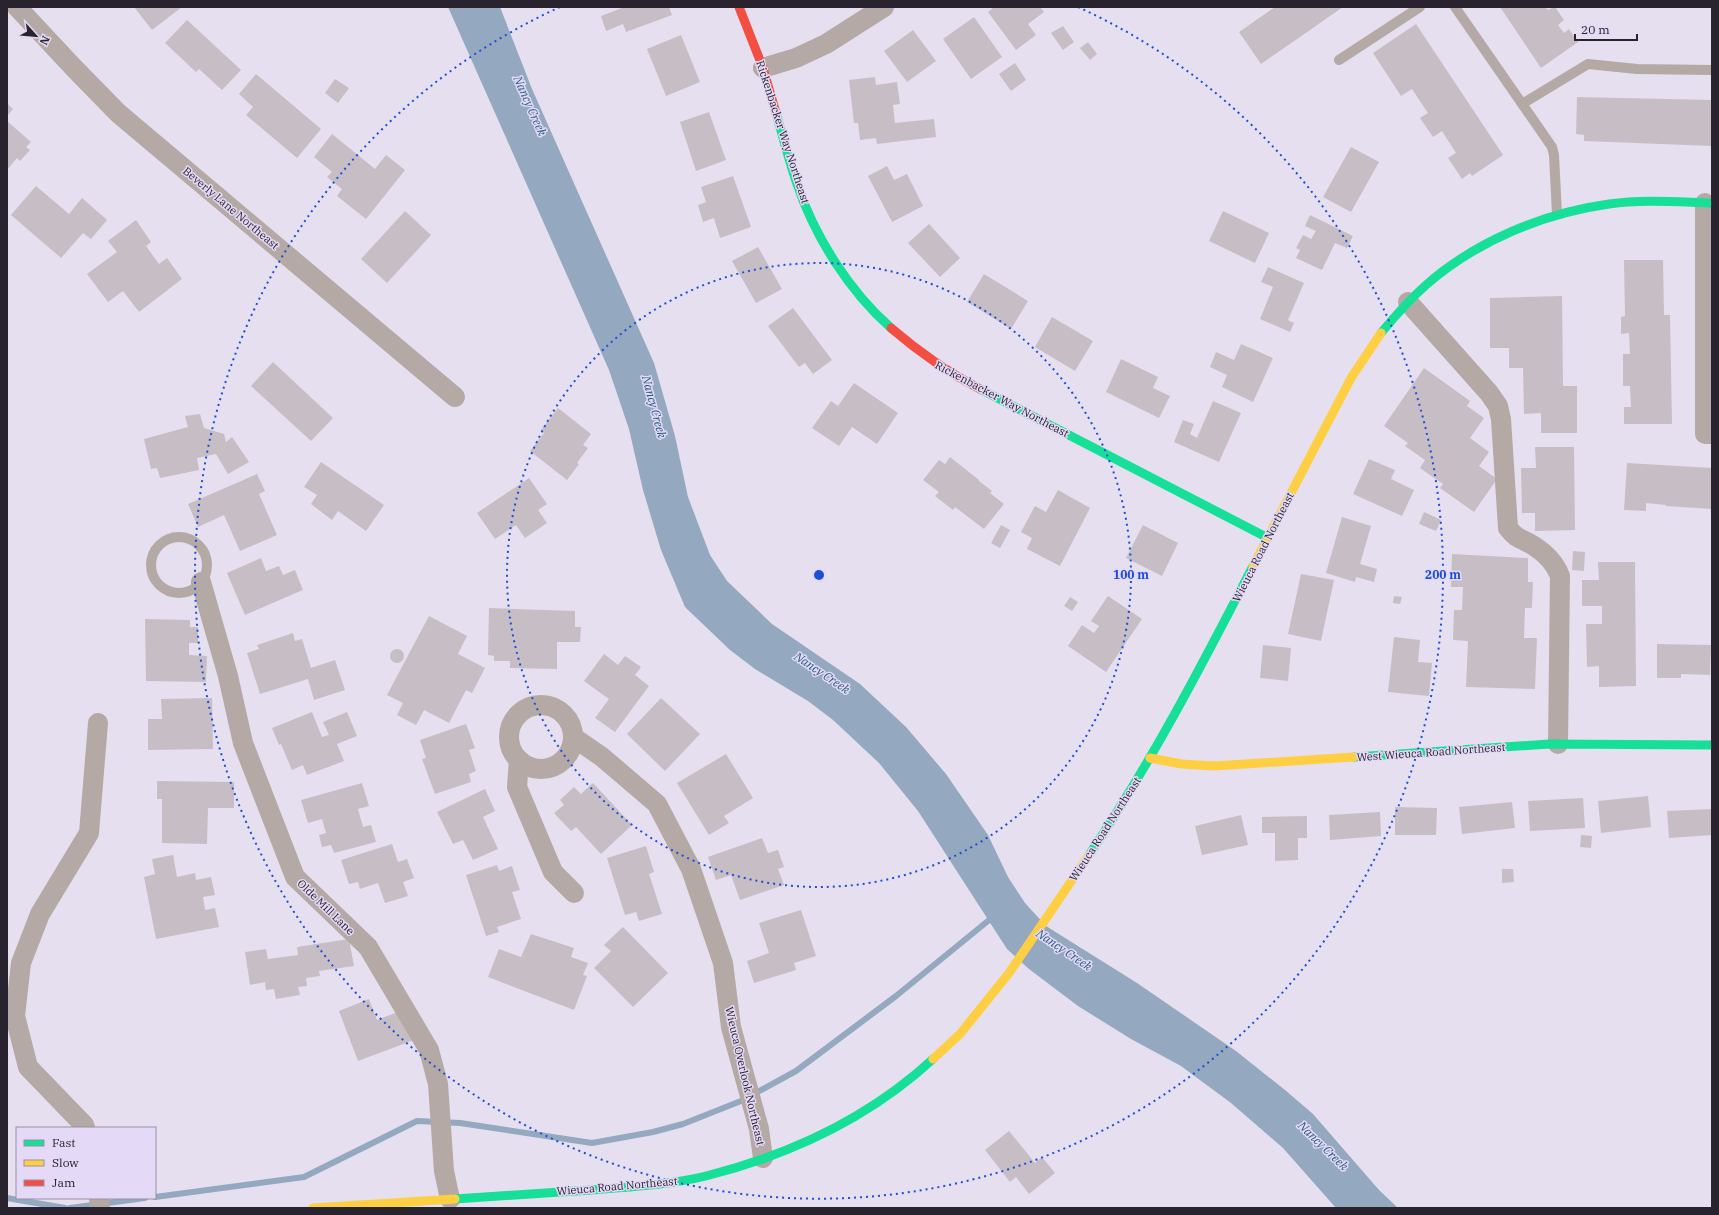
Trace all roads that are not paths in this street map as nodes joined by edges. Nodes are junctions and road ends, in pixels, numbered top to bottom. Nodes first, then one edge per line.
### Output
1 (17, 7) edge
2 (739, 7) edge
3 (884, 7) edge
4 (1420, 7) edge
5 (1455, 7) edge
6 (1339, 60) dead end
7 (763, 68) junction
8 (1712, 70) edge
9 (1522, 104) junction
10 (1709, 203) edge
11 (1557, 214) junction
12 (1408, 302) junction
13 (1708, 323) edge
14 (455, 397) dead end
15 (1712, 434) edge
16 (1268, 538) junction
17 (201, 582) junction
18 (98, 723) dead end
19 (573, 737) junction
20 (1558, 744) junction
21 (1712, 745) edge
22 (1150, 758) junction
23 (519, 760) junction
24 (574, 893) dead end
25 (85, 1127) edge
26 (763, 1158) junction
27 (450, 1199) junction
28 (313, 1208) edge

1 - 14 street, Beverly Lane Northeast
2 - 7 street, Rickenbacker Way Northeast
3 - 7 street
4 - 6 lane
5 - 9 lane
7 - 16 street, Rickenbacker Way Northeast
8 - 9 lane
9 - 11 lane
10 - 11 street, Wieuca Road Northeast
10 - 13 street
11 - 12 street, Wieuca Road Northeast
12 - 16 street, Wieuca Road Northeast
12 - 20 street
13 - 15 street
16 - 22 street, Wieuca Road Northeast
17 - 17 lane
17 - 27 street, Olde Mill Lane
18 - 25 street
19 - 23 street
19 - 23 street
19 - 26 street, Wieuca Overlook Northeast
20 - 21 street, West Wieuca Road Northeast
20 - 22 street, West Wieuca Road Northeast
22 - 26 street, Wieuca Road Northeast
23 - 24 street
26 - 27 street, Wieuca Road Northeast
27 - 28 street, Wieuca Road Northeast

